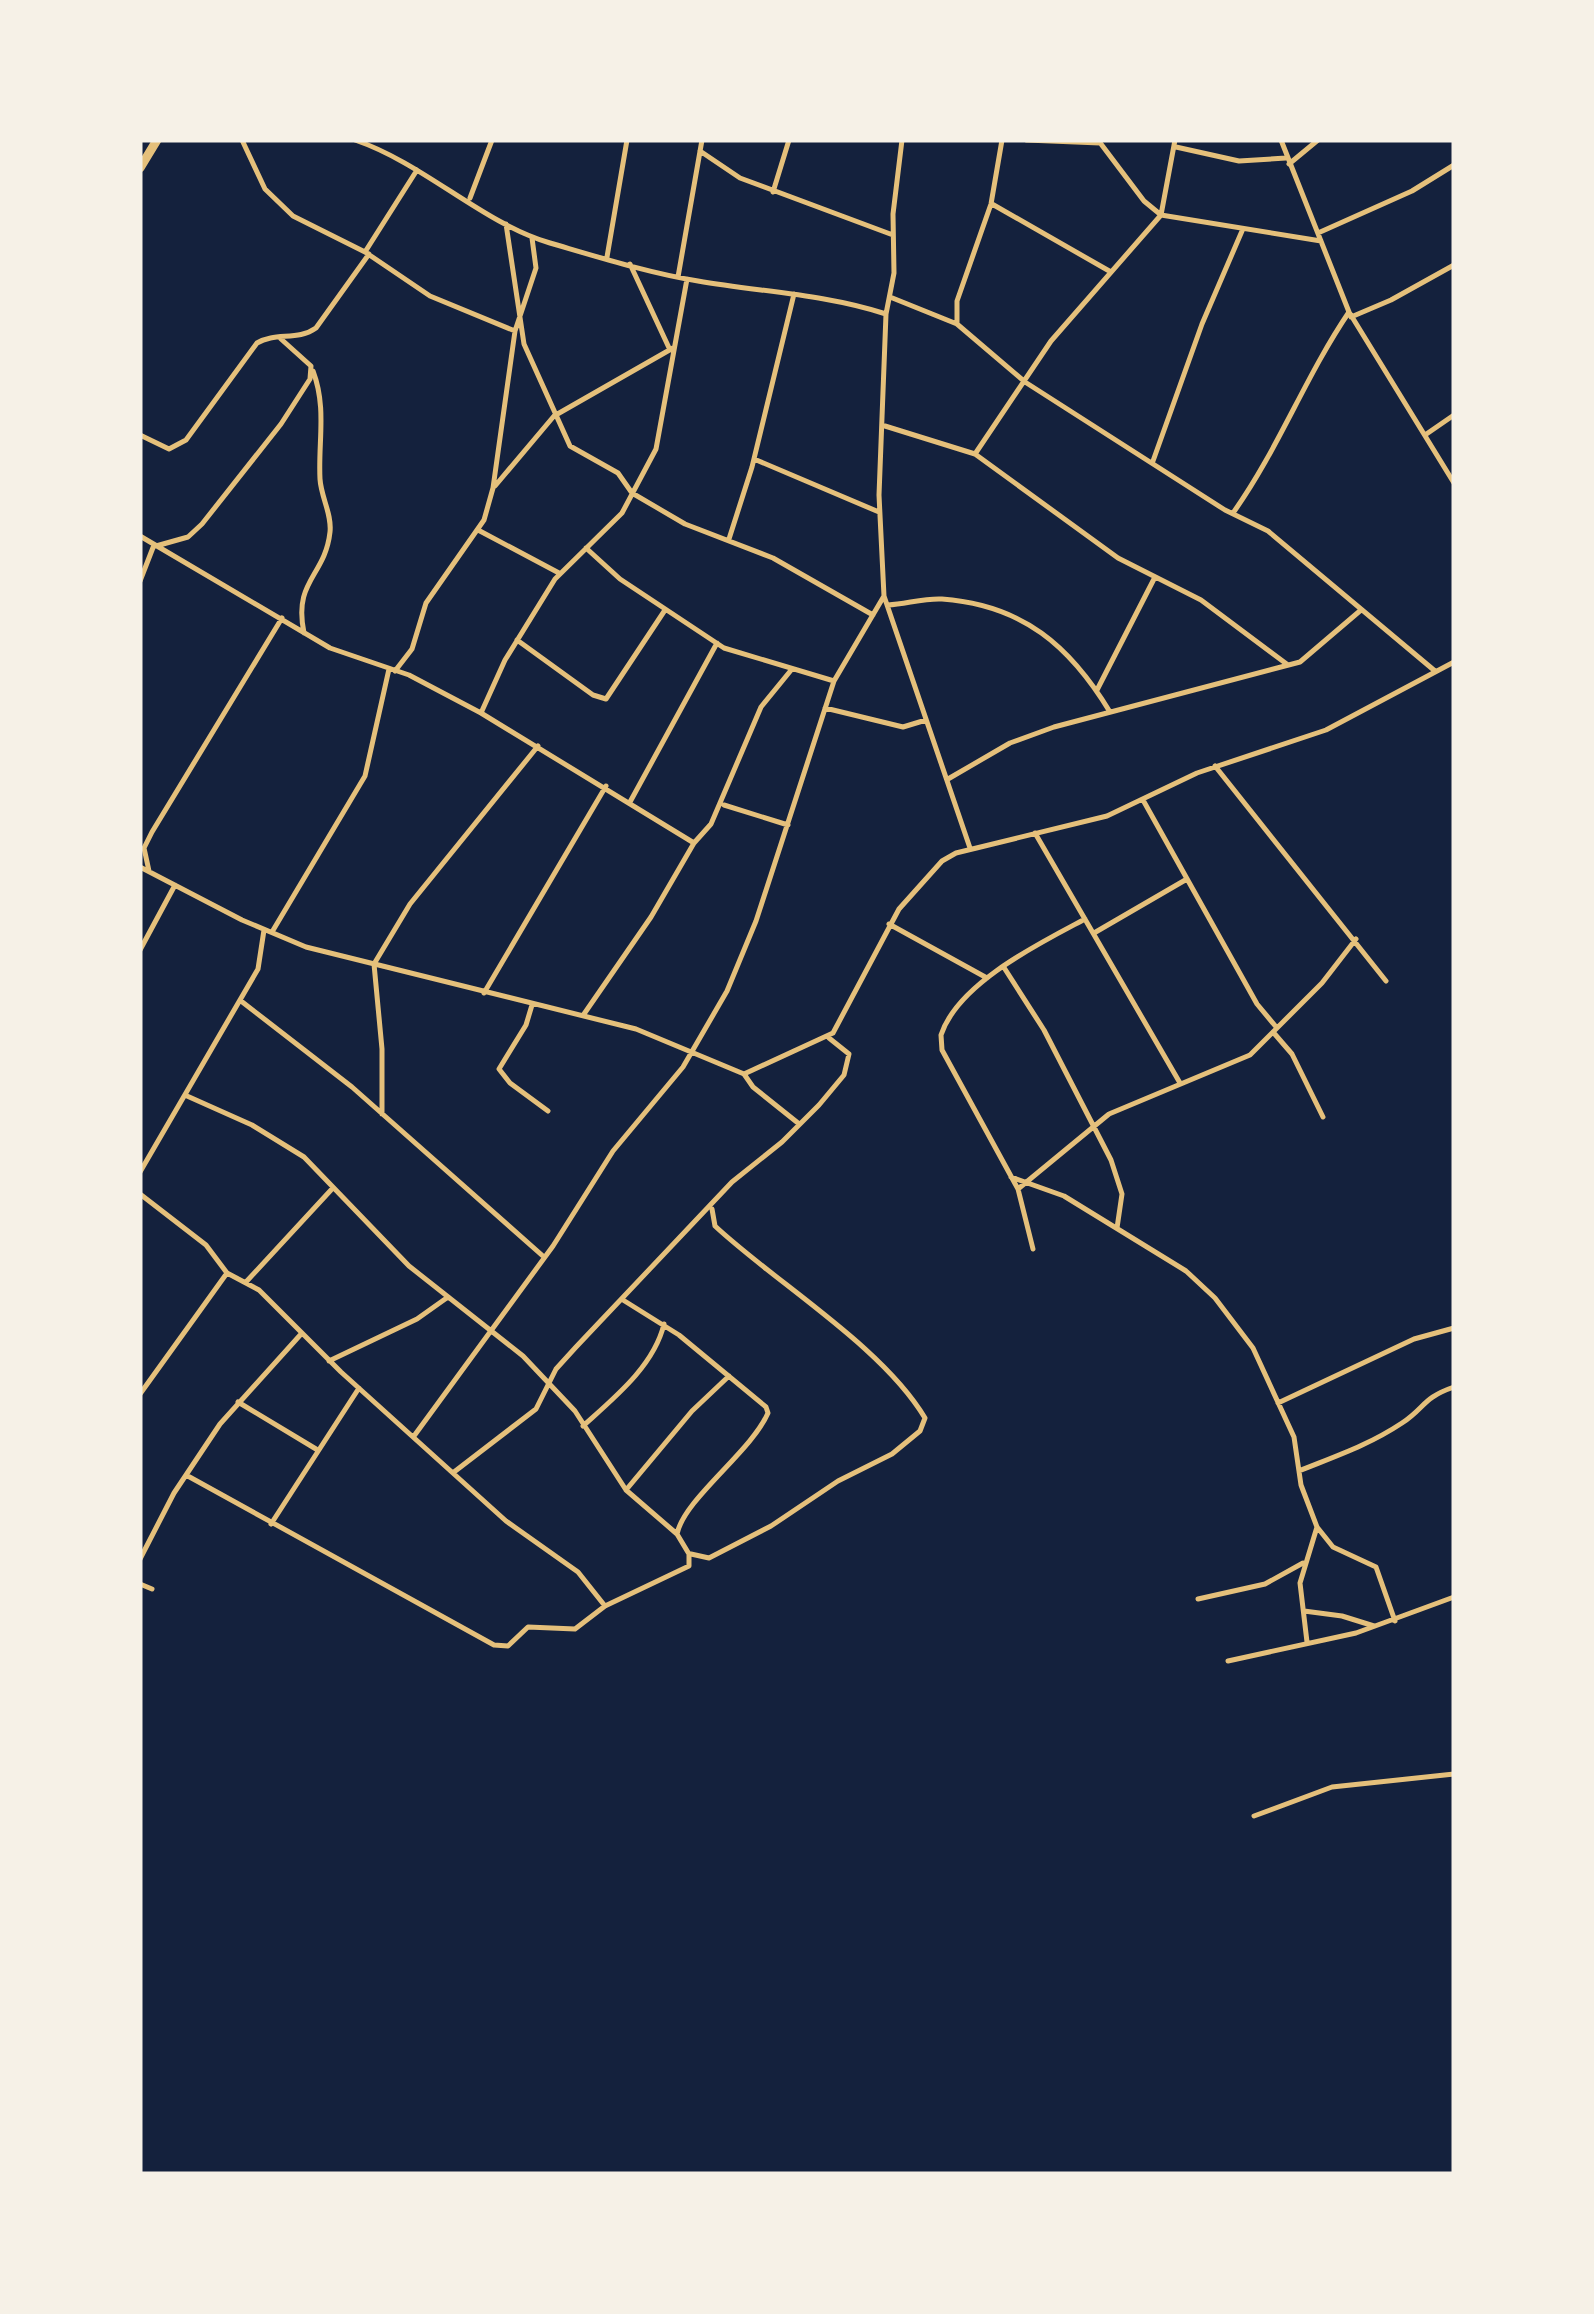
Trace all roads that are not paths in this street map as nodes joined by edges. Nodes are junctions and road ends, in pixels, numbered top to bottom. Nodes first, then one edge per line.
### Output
1 (157, 140) edge
2 (242, 140) edge
3 (492, 140) edge
4 (628, 140) edge
5 (702, 140) edge
6 (789, 140) edge
7 (902, 140) edge
8 (1002, 140) edge
9 (1026, 140) edge
10 (1281, 140) edge
11 (1318, 140) edge
12 (360, 141) edge
13 (1099, 142) edge
14 (1175, 144) edge
15 (700, 151) junction
16 (1288, 161) junction
17 (1454, 165) edge
18 (140, 168) edge
19 (417, 170) junction
20 (773, 192) junction
21 (469, 199) junction
22 (991, 204) junction
23 (1161, 215) junction
24 (506, 224) junction
25 (1242, 230) junction
26 (1318, 233) junction
27 (530, 236) junction
28 (893, 236) junction
29 (1321, 241) junction
30 (367, 253) junction
31 (607, 257) junction
32 (630, 264) junction
33 (1454, 264) edge
34 (1110, 272) junction
35 (678, 277) junction
36 (687, 279) junction
37 (794, 294) junction
38 (890, 297) junction
39 (886, 314) junction
40 (1350, 315) junction
41 (520, 320) junction
42 (957, 324) junction
43 (515, 332) junction
44 (279, 337) junction
45 (672, 349) junction
46 (311, 366) junction
47 (1024, 382) junction
48 (1454, 415) edge
49 (554, 416) junction
50 (885, 426) junction
51 (140, 435) edge
52 (1425, 436) junction
53 (975, 454) junction
54 (754, 459) junction
55 (1153, 461) junction
56 (1454, 483) edge
57 (493, 488) junction
58 (632, 494) junction
59 (879, 512) junction
60 (1232, 513) junction
61 (477, 530) junction
62 (140, 536) edge
63 (729, 539) junction
64 (155, 545) junction
65 (586, 548) junction
66 (559, 573) junction
67 (1154, 577) junction
68 (140, 581) edge
69 (884, 596) junction
70 (888, 605) junction
71 (665, 610) junction
72 (1361, 610) junction
73 (873, 614) junction
74 (282, 618) junction
75 (304, 633) junction
76 (517, 640) junction
77 (717, 643) junction
78 (1454, 662) edge
79 (1288, 666) junction
80 (792, 669) junction
81 (392, 670) junction
82 (1435, 671) junction
83 (834, 681) junction
84 (1097, 690) junction
85 (825, 708) junction
86 (1110, 712) junction
87 (481, 713) junction
88 (926, 720) junction
89 (538, 746) junction
90 (1216, 766) junction
91 (948, 779) junction
92 (606, 786) junction
93 (1142, 800) junction
94 (630, 802) junction
95 (723, 805) junction
96 (788, 825) junction
97 (1035, 833) junction
98 (694, 842) junction
99 (143, 845) edge
100 (970, 848) junction
101 (140, 867) edge
102 (149, 872) junction
103 (1187, 879) junction
104 (175, 886) junction
105 (1085, 919) junction
106 (889, 924) junction
107 (268, 931) junction
108 (1094, 933) junction
109 (1356, 939) junction
110 (140, 950) edge
111 (374, 964) junction
112 (1003, 966) junction
113 (988, 978) junction
114 (1386, 981) dead end
115 (484, 993) junction
116 (241, 1001) junction
117 (532, 1005) junction
118 (584, 1014) junction
119 (1275, 1030) junction
120 (829, 1038) junction
121 (693, 1050) junction
122 (744, 1074) junction
123 (1180, 1083) junction
124 (188, 1096) junction
125 (548, 1111) dead end
126 (382, 1114) junction
127 (1323, 1117) dead end
128 (798, 1123) junction
129 (1091, 1126) junction
130 (140, 1172) edge
131 (1011, 1176) junction
132 (1028, 1180) junction
133 (1018, 1189) junction
134 (331, 1190) junction
135 (140, 1194) edge
136 (712, 1206) junction
137 (1117, 1228) junction
138 (1034, 1248) dead end
139 (544, 1256) junction
140 (227, 1273) junction
141 (246, 1282) junction
142 (448, 1298) junction
143 (623, 1300) junction
144 (664, 1324) junction
145 (490, 1327) junction
146 (1454, 1328) edge
147 (302, 1333) junction
148 (329, 1360) junction
149 (729, 1376) junction
150 (142, 1384) edge
151 (548, 1384) junction
152 (1454, 1387) edge
153 (359, 1388) junction
154 (140, 1394) edge
155 (238, 1402) junction
156 (1278, 1402) junction
157 (583, 1426) junction
158 (414, 1436) junction
159 (316, 1449) junction
160 (1299, 1470) junction
161 (454, 1472) junction
162 (186, 1475) junction
163 (626, 1490) junction
164 (270, 1524) junction
165 (1316, 1527) junction
166 (677, 1534) junction
167 (689, 1554) junction
168 (140, 1559) edge
169 (1303, 1563) junction
170 (140, 1584) edge
171 (152, 1589) dead end
172 (1454, 1597) edge
173 (1198, 1599) dead end
174 (605, 1606) junction
175 (1304, 1611) junction
176 (1395, 1621) junction
177 (1376, 1628) junction
178 (1307, 1642) junction
179 (1228, 1661) dead end
180 (1454, 1774) edge
181 (1254, 1816) dead end

1 - 18 highway
2 - 30 street
3 - 21 street
4 - 31 street
5 - 15 street
6 - 20 street
7 - 28 street
8 - 22 street
9 - 13 street
10 - 16 street
11 - 16 street
12 - 19 street
13 - 23 street
14 - 16 street
14 - 23 street
15 - 20 street
15 - 35 street
16 - 26 street
17 - 26 street
19 - 21 street
19 - 30 street
20 - 28 street
21 - 24 street
22 - 34 street
22 - 42 street
23 - 25 street
23 - 34 street
24 - 27 street
24 - 41 street
25 - 29 street
25 - 55 street
26 - 29 street
27 - 31 street
27 - 41 street
28 - 38 street
29 - 40 street
30 - 43 street
30 - 44 street
31 - 32 street
32 - 35 street
32 - 45 street
33 - 40 street
34 - 47 street
35 - 36 street
36 - 37 street
36 - 45 street
37 - 39 street
37 - 54 street
38 - 39 street
38 - 42 street
39 - 50 street
40 - 52 street
40 - 60 street
41 - 43 street
41 - 49 street
42 - 47 street
43 - 57 street
44 - 46 street
44 - 51 street
45 - 49 street
45 - 58 street
46 - 64 street
46 - 75 street
47 - 53 street
47 - 55 street
48 - 52 street
49 - 57 street
49 - 58 street
50 - 53 street
50 - 59 street
52 - 56 street
53 - 67 street
54 - 59 street
54 - 63 street
55 - 60 street
57 - 61 street
58 - 63 street
58 - 65 street
59 - 69 street
60 - 72 street
61 - 66 street
61 - 81 street
62 - 64 street
63 - 73 street
64 - 68 street
64 - 74 street
65 - 66 street
65 - 71 street
66 - 76 street
67 - 79 street
67 - 84 street
69 - 70 street
69 - 73 street
70 - 84 street
70 - 88 street
71 - 76 street
71 - 77 street
72 - 79 street
72 - 82 street
73 - 83 street
74 - 75 street
74 - 99 street
75 - 81 street
76 - 87 street
77 - 80 street
77 - 94 street
78 - 82 street
79 - 86 street
80 - 83 street
80 - 95 street
81 - 87 street
81 - 107 street
82 - 90 street
83 - 85 street
84 - 86 street
85 - 88 street
85 - 96 street
86 - 91 street
87 - 89 street
88 - 91 street
89 - 92 street
89 - 111 street
90 - 93 street
90 - 109 street
91 - 100 street
92 - 94 street
92 - 115 street
93 - 97 street
93 - 103 street
94 - 98 street
95 - 96 street
95 - 98 street
96 - 121 street
97 - 100 street
97 - 105 street
98 - 118 street
99 - 102 street
100 - 106 street
101 - 102 street
102 - 104 street
103 - 108 street
103 - 119 street
104 - 107 street
104 - 110 street
105 - 108 street
105 - 112 street
106 - 113 street
106 - 120 street
107 - 111 street
107 - 116 street
108 - 123 street
109 - 114 street
109 - 119 street
111 - 115 street
111 - 126 street
112 - 113 street
112 - 129 street
113 - 131 street
115 - 117 street
116 - 124 street
116 - 126 street
117 - 118 street
117 - 125 street
118 - 121 street
119 - 123 street
119 - 127 street
120 - 122 street
120 - 128 street
121 - 122 street
121 - 139 street
122 - 128 street
123 - 129 street
124 - 130 street
124 - 134 street
126 - 139 street
128 - 136 street
129 - 132 street
129 - 137 street
131 - 132 street
131 - 133 street
132 - 133 street
132 - 137 street
133 - 138 street
134 - 141 street
134 - 142 street
135 - 140 street
136 - 143 street
136 - 167 street
137 - 156 street
139 - 145 street
140 - 141 street
140 - 150 street
141 - 147 street
142 - 145 street
142 - 148 street
143 - 144 street
143 - 151 street
144 - 149 street
144 - 157 street
145 - 151 street
145 - 158 street
146 - 156 street
147 - 148 street
147 - 155 street
148 - 153 street
149 - 163 street
149 - 166 street
150 - 154 street
151 - 157 street
151 - 161 street
152 - 160 street
153 - 158 street
153 - 159 street
155 - 159 street
155 - 162 street
156 - 160 street
157 - 163 street
158 - 161 street
159 - 164 street
160 - 165 street
161 - 174 street
162 - 164 street
162 - 168 street
163 - 166 street
164 - 174 street
165 - 169 street
165 - 176 street
166 - 167 street
167 - 174 street
169 - 173 street
169 - 175 street
170 - 171 street
172 - 176 street
175 - 177 street
175 - 178 street
176 - 177 street
177 - 178 street
178 - 179 street
180 - 181 street

